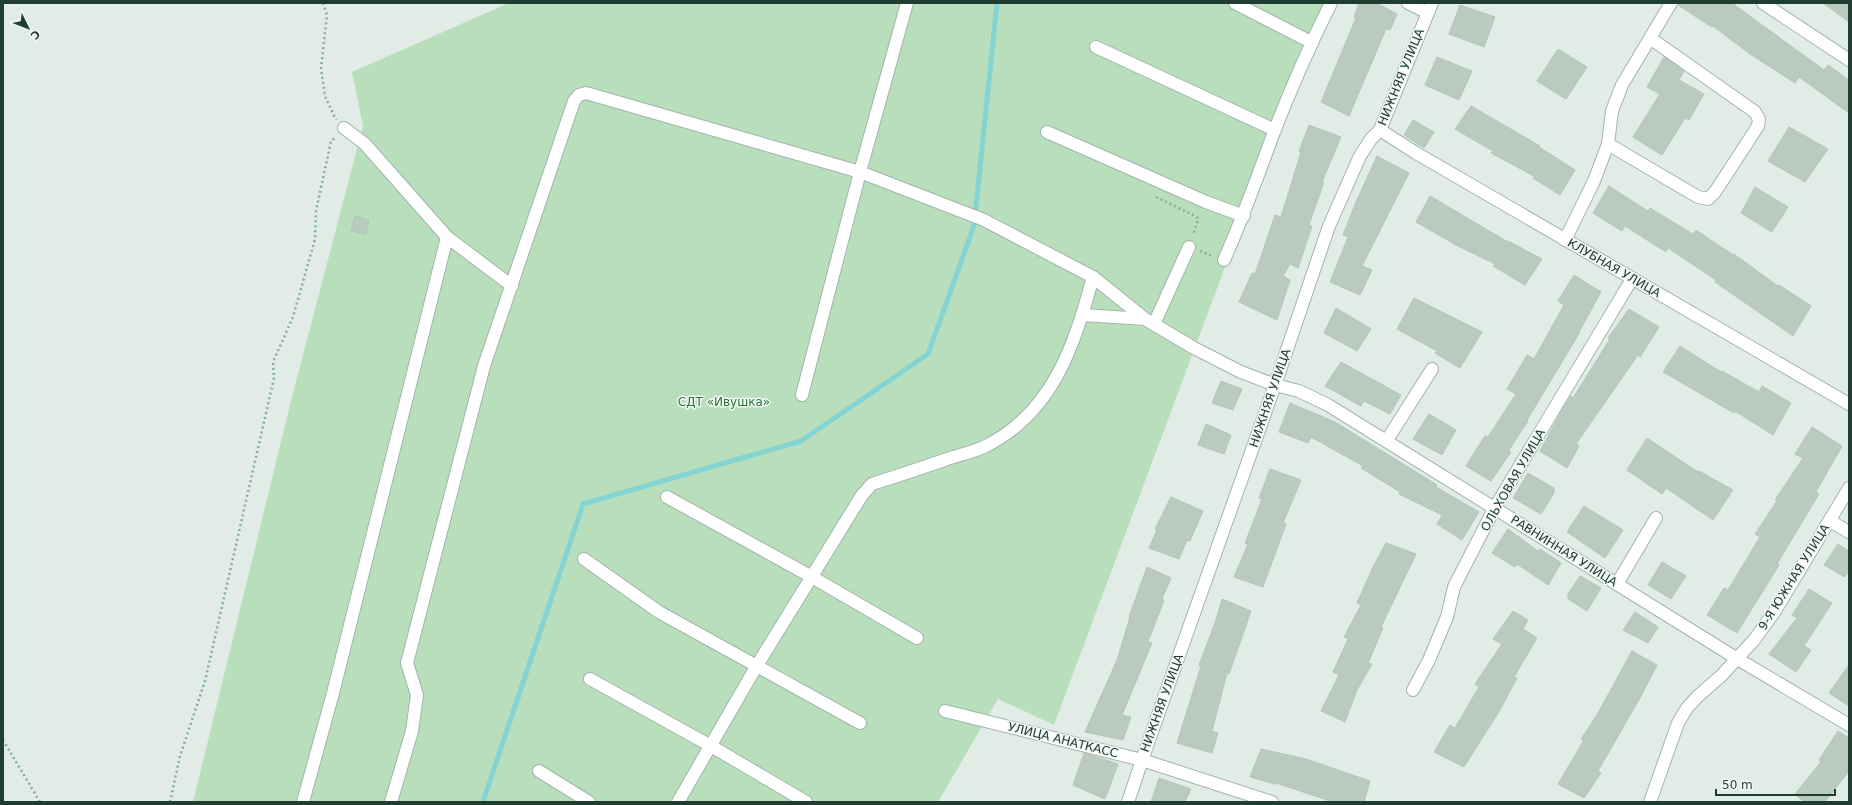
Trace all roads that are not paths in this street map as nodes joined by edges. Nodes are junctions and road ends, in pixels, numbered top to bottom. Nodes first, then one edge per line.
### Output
1 (907, 3) edge
2 (1235, 3) edge
3 (1331, 3) edge
4 (1408, 3) edge
5 (1671, 3) edge
6 (1763, 3) edge
7 (1430, 8) edge
8 (1650, 38) junction
9 (1311, 42) junction
10 (1096, 47) dead end
11 (1849, 60) edge
12 (344, 128) road end
13 (1275, 130) junction
14 (1380, 130) junction
15 (1047, 132) dead end
16 (1608, 144) junction
17 (860, 172) junction
18 (1244, 216) junction
19 (447, 237) junction
20 (1565, 240) junction
21 (1188, 247) road end
22 (1224, 260) road end
23 (1093, 277) junction
24 (1632, 279) junction
25 (512, 286) junction
26 (1083, 315) junction
27 (1149, 322) junction
28 (1432, 369) dead end
29 (1275, 385) junction
30 (802, 395) dead end
31 (1849, 404) edge
32 (1387, 440) junction
33 (1849, 488) edge
34 (667, 497) dead end
35 (1494, 509) junction
36 (1656, 518) dead end
37 (1830, 520) junction
38 (1849, 532) edge
39 (584, 559) dead end
40 (812, 577) junction
41 (1617, 584) junction
42 (917, 638) dead end
43 (1736, 658) junction
44 (756, 667) junction
45 (590, 679) dead end
46 (1413, 690) dead end
47 (945, 710) dead end
48 (860, 723) dead end
49 (1849, 725) edge
50 (710, 746) junction
51 (1142, 760) junction
52 (539, 771) dead end
53 (303, 802) edge
54 (391, 802) edge
55 (589, 802) edge
56 (678, 802) edge
57 (806, 802) edge
58 (1128, 802) edge
59 (1272, 802) edge
60 (1650, 802) edge

1 - 17 street
2 - 9 street
3 - 9 street
4 - 7 street
5 - 8 street
6 - 11 street
7 - 14 street, НИЖНЯЯ УЛИЦА
8 - 16 street
8 - 16 street
9 - 13 street
10 - 13 street
12 - 19 street
13 - 18 street
14 - 20 street, КЛУБНАЯ УЛИЦА
14 - 29 street, НИЖНЯЯ УЛИЦА
15 - 18 street
16 - 20 street
17 - 23 street, РАВНИННАЯ УЛИЦА
17 - 25 street, РАВНИННАЯ УЛИЦА
17 - 30 street
18 - 22 street
19 - 25 street
19 - 53 street
20 - 24 street, КЛУБНАЯ УЛИЦА
21 - 27 street
23 - 26 street
23 - 27 street, РАВНИННАЯ УЛИЦА
24 - 31 street, КЛУБНАЯ УЛИЦА
24 - 35 street, ОЛЬХОВАЯ УЛИЦА
25 - 54 street
26 - 27 street
26 - 40 street
27 - 29 street, РАВНИННАЯ УЛИЦА
28 - 32 street
29 - 32 street, РАВНИННАЯ УЛИЦА
29 - 51 street, НИЖНЯЯ УЛИЦА
32 - 35 street, РАВНИННАЯ УЛИЦА
33 - 37 street, 9-Я ЮЖНАЯ УЛИЦА
34 - 40 street
35 - 41 street, РАВНИННАЯ УЛИЦА
35 - 46 street, ОЛЬХОВАЯ УЛИЦА
36 - 41 street
37 - 38 street
37 - 43 street, 9-Я ЮЖНАЯ УЛИЦА
39 - 44 street
40 - 42 street
40 - 44 street
41 - 43 street, РАВНИННАЯ УЛИЦА
43 - 49 street, РАВНИННАЯ УЛИЦА
43 - 60 street, 9-Я ЮЖНАЯ УЛИЦА
44 - 48 street
44 - 50 street
45 - 50 street
47 - 51 street, УЛИЦА АНАТКАСС
50 - 56 street
50 - 57 street
51 - 58 street, НИЖНЯЯ УЛИЦА
51 - 59 street, УЛИЦА АНАТКАСС
52 - 55 street

